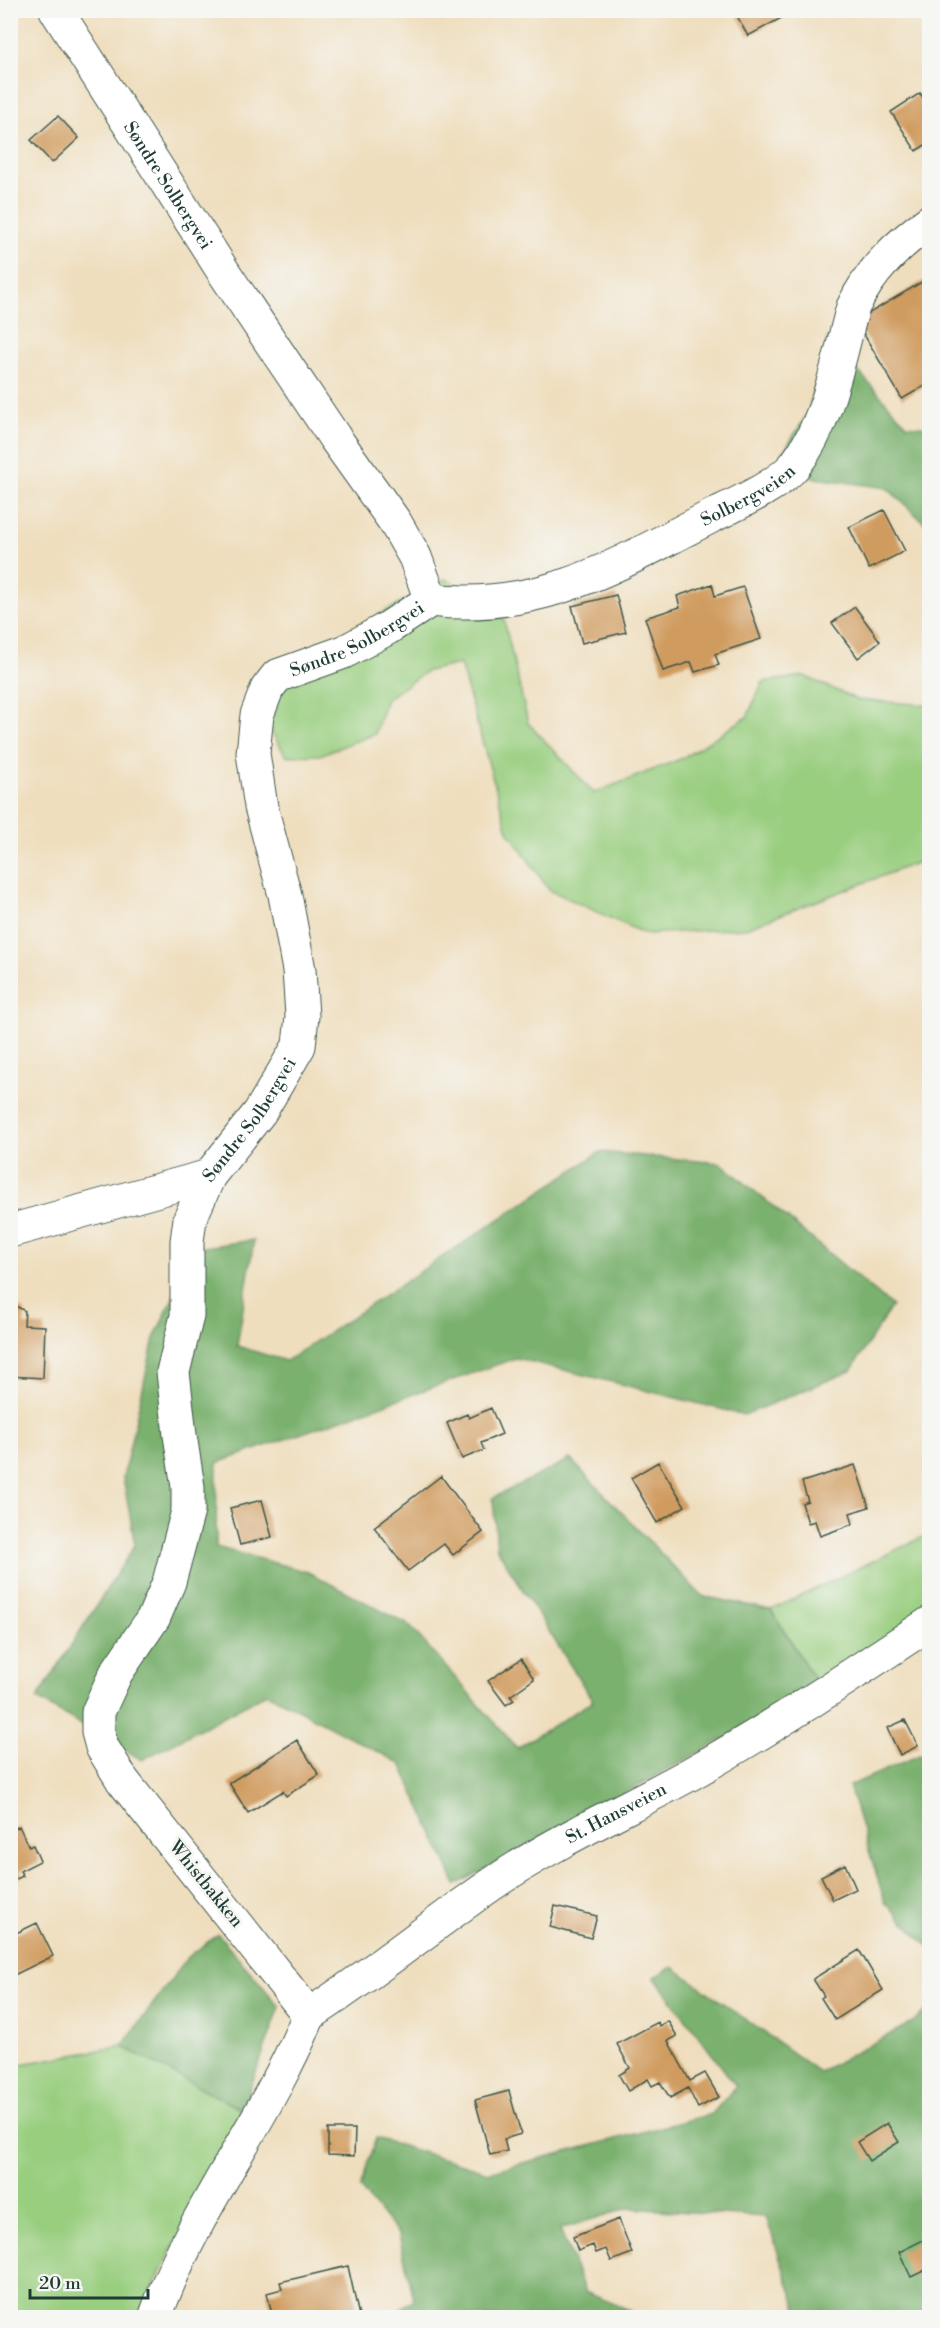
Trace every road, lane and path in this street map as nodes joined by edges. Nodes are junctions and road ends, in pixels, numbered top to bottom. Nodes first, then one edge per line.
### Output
1 (56, 10) edge
2 (930, 221) edge
3 (431, 600) junction
4 (209, 1176) junction
5 (10, 1231) edge
6 (180, 1435) joint
7 (930, 1623) edge
8 (309, 2015) junction
9 (155, 2318) edge

1 - 3 street, Søndre Solbergvei
2 - 3 street, Solbergveien
3 - 4 street, Søndre Solbergvei
4 - 5 street
4 - 6 street, Søndre Solbergvei
6 - 8 street, Whistbakken
7 - 8 street, St. Hansveien
8 - 9 street

